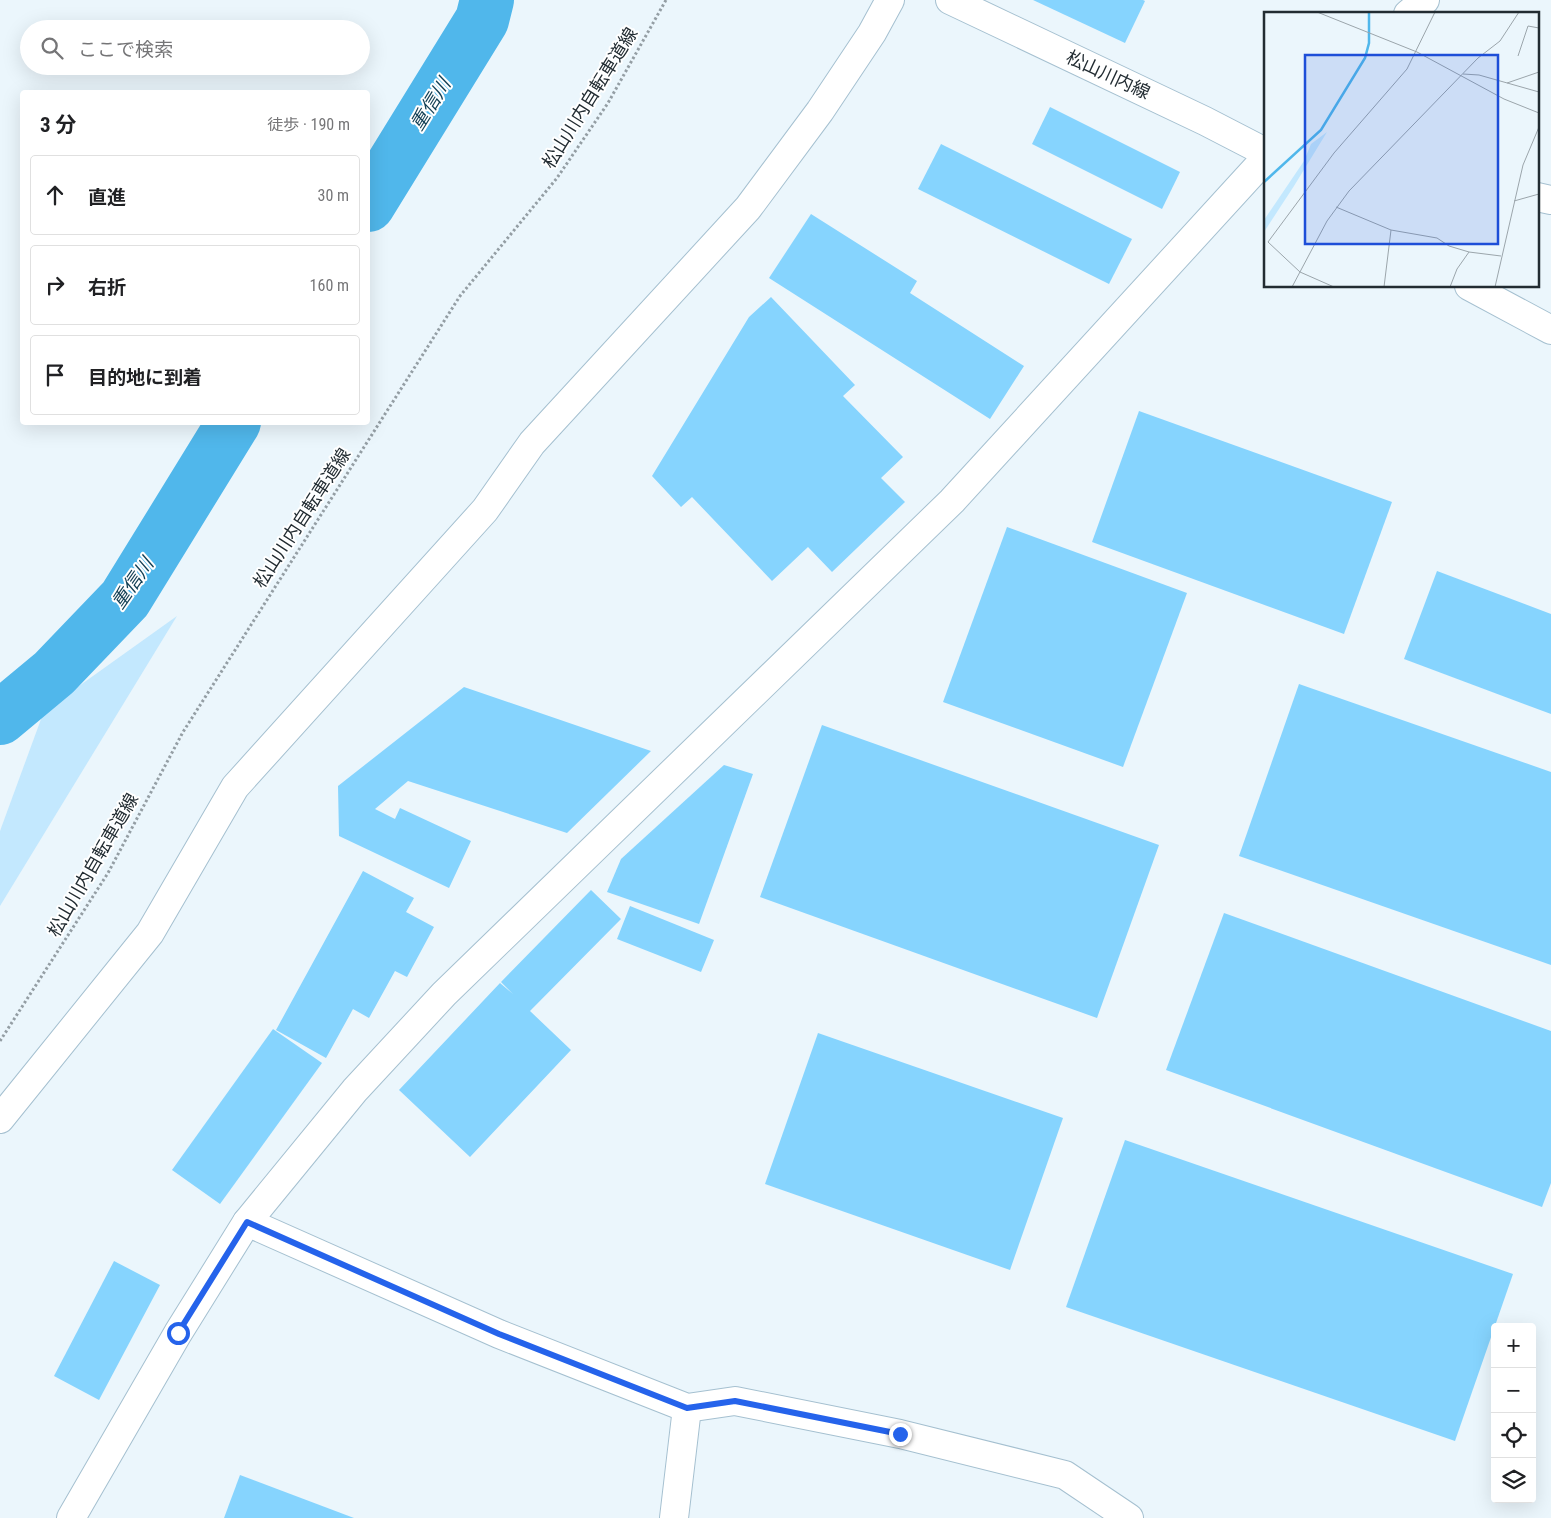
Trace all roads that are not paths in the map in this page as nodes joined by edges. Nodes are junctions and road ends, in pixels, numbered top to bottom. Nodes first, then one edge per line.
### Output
1 (890, 0) edge
2 (950, 0) edge
3 (1425, 0) edge
4 (1410, 12) edge
5 (1264, 151) edge
6 (1264, 160) edge
7 (1538, 196) edge
8 (1551, 200) edge
9 (1473, 288) edge
10 (1551, 330) edge
11 (0, 1119) edge
12 (247, 1222) junction
13 (687, 1408) junction
14 (72, 1518) edge
15 (674, 1518) edge
16 (1129, 1518) edge

1 - 11 street
2 - 5 street, 松山川内線
3 - 4 street
6 - 12 street
7 - 8 street
9 - 10 street
12 - 13 street
12 - 14 street
13 - 15 street
13 - 16 street

